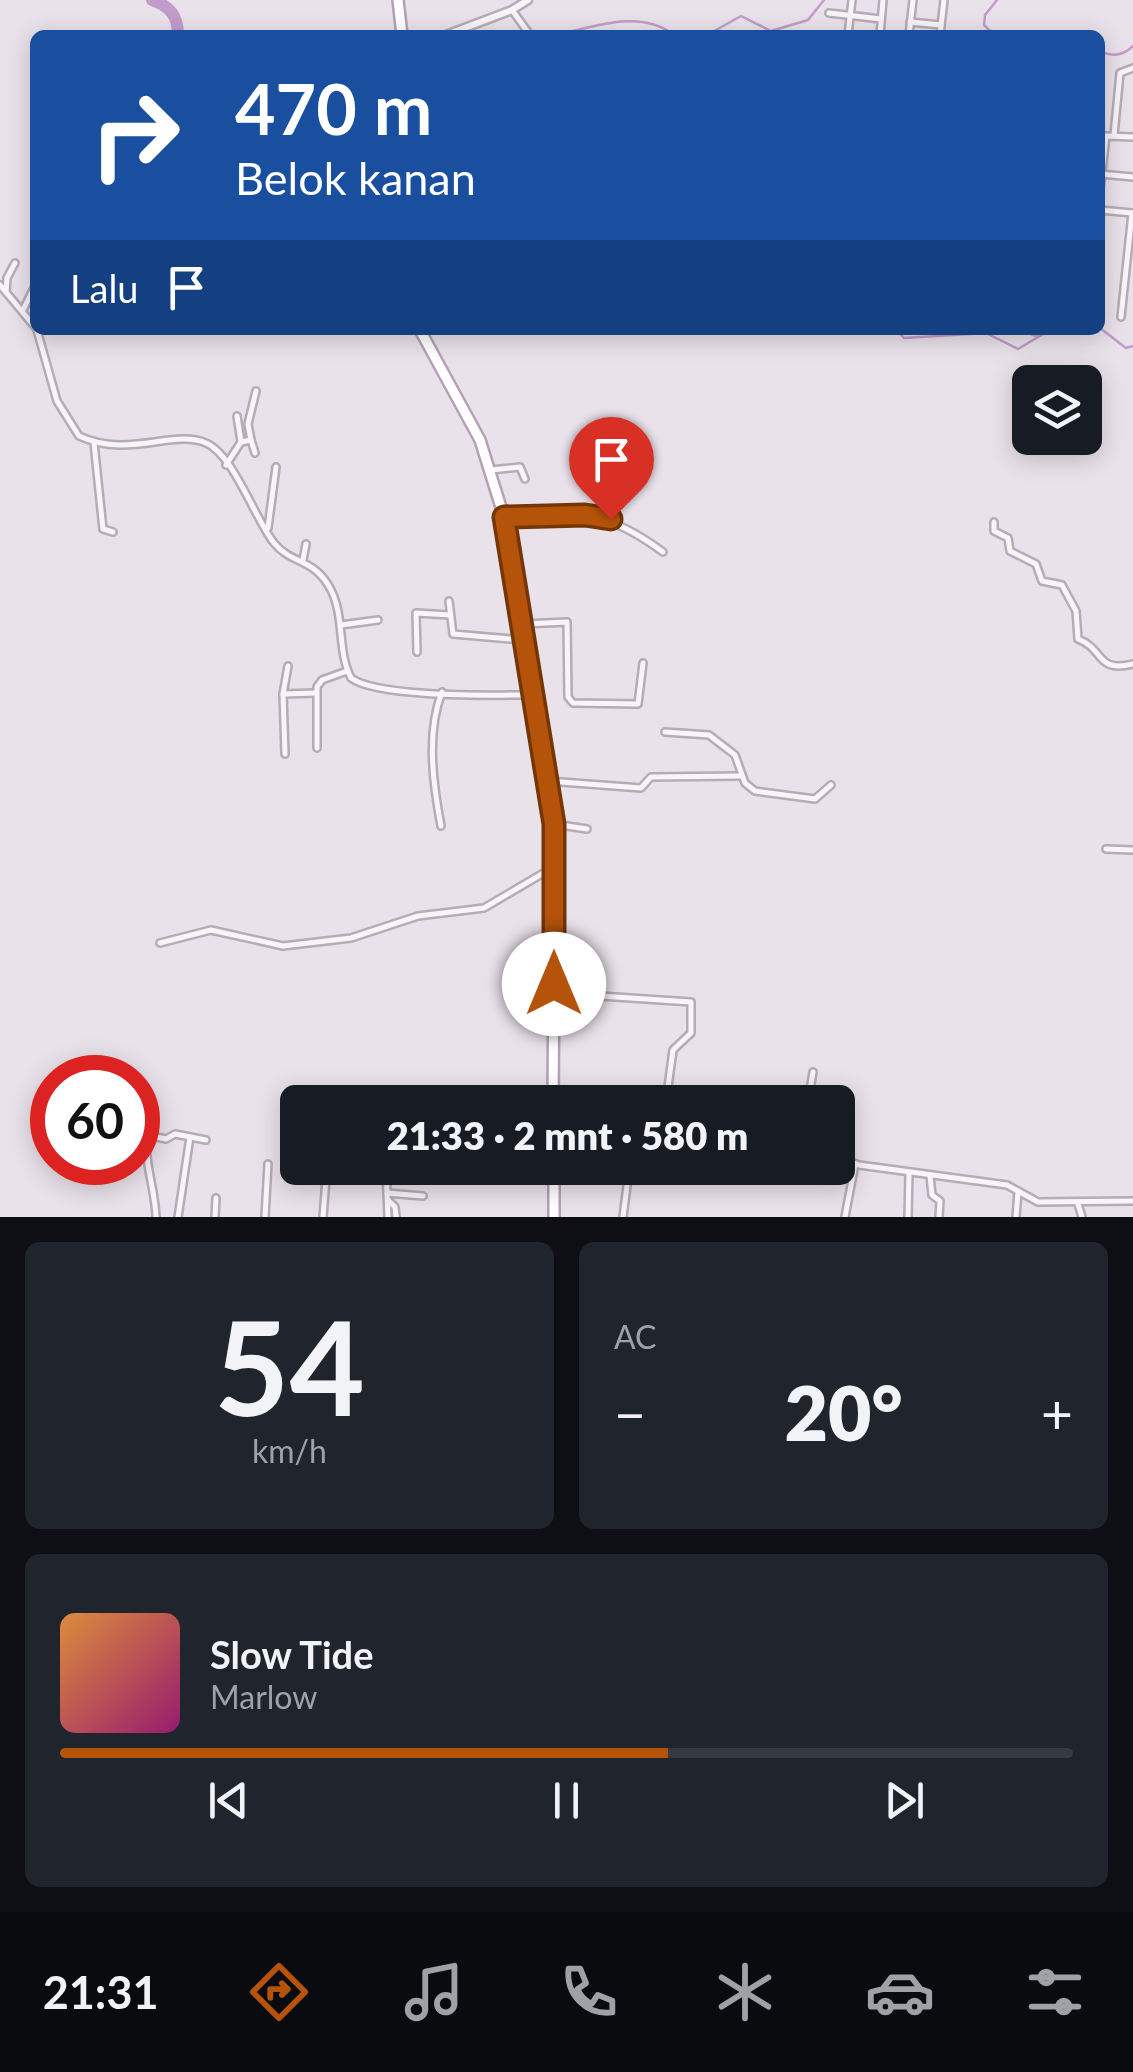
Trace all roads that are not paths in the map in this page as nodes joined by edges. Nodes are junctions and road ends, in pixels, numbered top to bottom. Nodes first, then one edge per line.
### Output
1 (398, 0) edge
2 (528, 0) edge
3 (852, 0) edge
4 (884, 0) edge
5 (913, 0) edge
6 (944, 0) edge
7 (512, 10) junction
8 (829, 14) dead end
9 (850, 16) junction
10 (882, 19) junction
11 (910, 22) junction
12 (941, 25) junction
13 (401, 30) edge
14 (459, 30) edge
15 (526, 30) edge
16 (849, 30) edge
17 (881, 30) edge
18 (909, 30) edge
19 (940, 30) edge
20 (1133, 68) edge
21 (1114, 135) junction
22 (1105, 136) edge
23 (1133, 137) edge
24 (1105, 174) edge
25 (1133, 177) edge
26 (1105, 211) edge
27 (1132, 214) edge
28 (15, 262) dead end
29 (0, 285) edge
30 (6, 292) junction
31 (30, 296) edge
32 (23, 310) junction
33 (1121, 317) dead end
34 (30, 320) edge
35 (38, 335) edge
36 (423, 335) edge
37 (256, 391) dead end
38 (236, 416) dead end
39 (251, 440) junction
40 (242, 442) junction
41 (94, 443) junction
42 (255, 452) dead end
43 (226, 465) junction
44 (276, 467) dead end
45 (489, 470) junction
46 (525, 478) dead end
47 (504, 517) junction
48 (994, 522) dead end
49 (267, 531) junction
50 (113, 532) dead end
51 (306, 544) dead end
52 (663, 552) dead end
53 (304, 560) junction
54 (449, 601) dead end
55 (450, 615) junction
56 (378, 620) dead end
57 (520, 624) junction
58 (342, 625) junction
59 (523, 640) junction
60 (417, 652) dead end
61 (643, 664) dead end
62 (1133, 664) edge
63 (288, 666) dead end
64 (347, 671) junction
65 (442, 692) junction
66 (316, 693) junction
67 (282, 694) junction
68 (534, 695) junction
69 (665, 732) dead end
70 (317, 748) dead end
71 (285, 754) dead end
72 (741, 776) junction
73 (544, 779) junction
74 (832, 785) dead end
75 (554, 824) junction
76 (441, 826) dead end
77 (586, 829) dead end
78 (1106, 849) dead end
79 (1133, 850) edge
80 (555, 866) junction
81 (160, 943) dead end
82 (554, 993) junction
83 (814, 1072) dead end
84 (553, 1085) edge
85 (668, 1085) edge
86 (811, 1085) edge
87 (190, 1138) junction
88 (206, 1140) dead end
89 (268, 1164) dead end
90 (855, 1164) edge
91 (909, 1173) junction
92 (930, 1176) junction
93 (326, 1185) edge
94 (387, 1185) edge
95 (554, 1185) edge
96 (627, 1185) edge
97 (851, 1185) edge
98 (1018, 1192) junction
99 (423, 1196) dead end
100 (387, 1197) junction
101 (216, 1198) dead end
102 (1133, 1201) edge
103 (1078, 1204) junction
104 (156, 1217) edge
105 (178, 1217) edge
106 (215, 1217) edge
107 (265, 1217) edge
108 (324, 1217) edge
109 (388, 1217) edge
110 (396, 1217) edge
111 (554, 1217) edge
112 (623, 1217) edge
113 (845, 1217) edge
114 (908, 1217) edge
115 (939, 1217) edge
116 (1016, 1217) edge
117 (1082, 1217) edge

1 - 13 main road
2 - 7 street
3 - 9 street
4 - 10 street
5 - 11 street
6 - 12 street
7 - 14 street
7 - 15 street
8 - 9 street
9 - 10 street
9 - 16 street
10 - 17 street
11 - 12 street
11 - 18 street
12 - 19 street
20 - 21 street
21 - 22 street
21 - 23 street
24 - 25 street
26 - 27 street
27 - 33 street
28 - 30 street
29 - 30 street
30 - 32 street
31 - 32 street
32 - 34 street
35 - 41 street
36 - 45 main road
37 - 39 street
38 - 40 street
39 - 40 street
39 - 42 street
40 - 43 street
41 - 43 street
41 - 50 street
43 - 49 street
44 - 49 street
45 - 46 street
45 - 47 main road
47 - 52 street
47 - 57 main road
48 - 62 street
49 - 53 street
51 - 53 street
53 - 58 street
54 - 55 street
55 - 59 street
55 - 60 street
56 - 58 street
57 - 59 main road
57 - 61 street
58 - 64 street
59 - 68 main road
63 - 67 street
64 - 65 street
64 - 66 street
65 - 68 street
65 - 76 street
66 - 67 street
66 - 70 street
67 - 71 street
68 - 73 main road
69 - 72 street
72 - 73 street
72 - 74 street
73 - 75 main road
75 - 77 street
75 - 80 main road
78 - 79 street
80 - 81 street
80 - 82 main road
82 - 84 main road
82 - 85 street
83 - 86 street
87 - 88 street
87 - 104 street
87 - 105 street
89 - 107 street
90 - 91 street
91 - 92 street
91 - 114 street
92 - 98 street
92 - 115 street
93 - 108 street
94 - 100 street
95 - 111 main road
96 - 112 street
97 - 113 street
98 - 103 street
98 - 116 street
99 - 100 street
100 - 109 street
100 - 110 street
101 - 106 street
102 - 103 street
103 - 117 street

